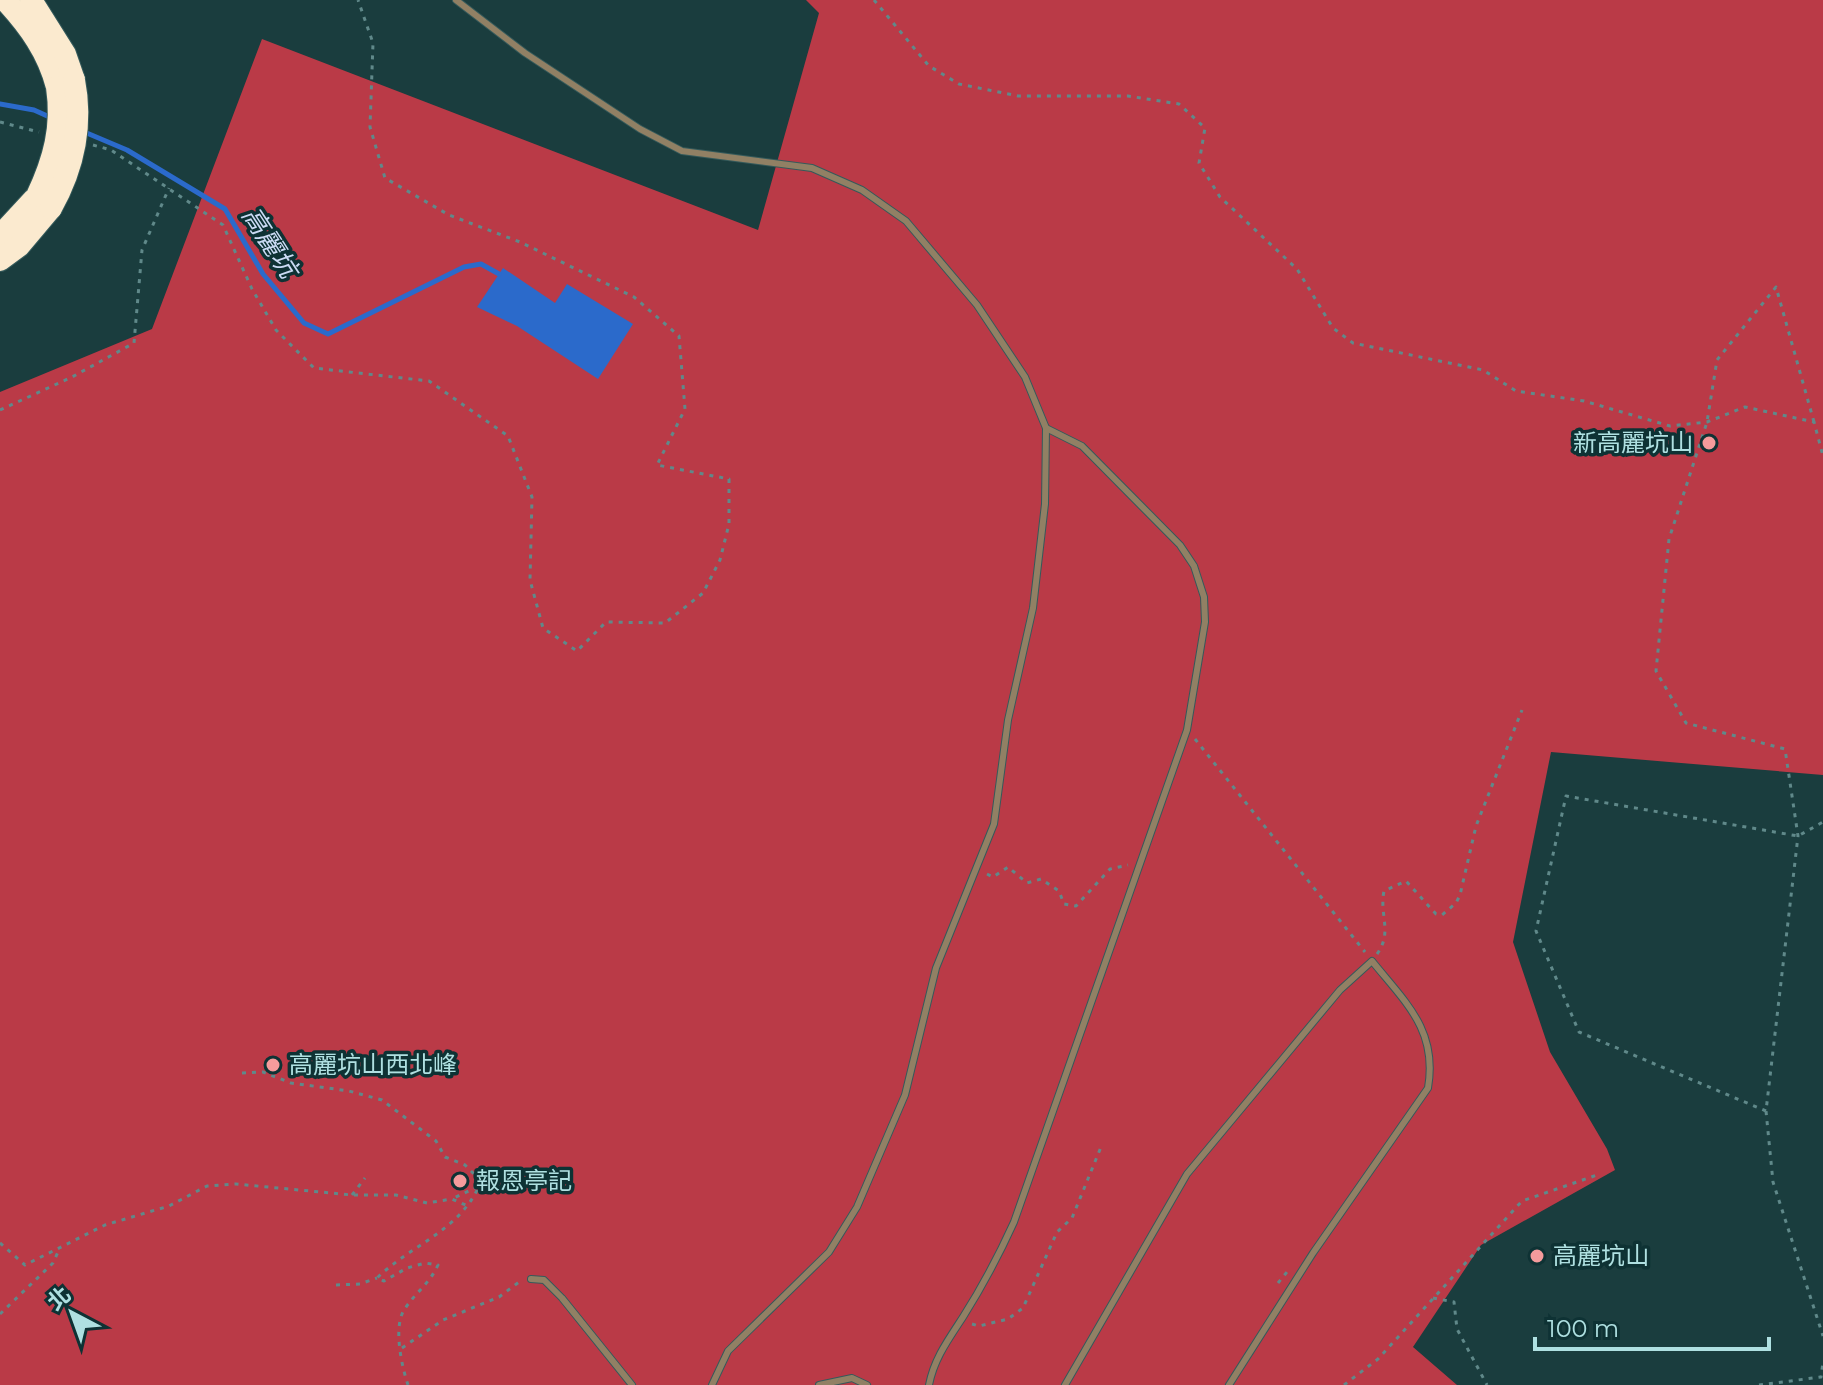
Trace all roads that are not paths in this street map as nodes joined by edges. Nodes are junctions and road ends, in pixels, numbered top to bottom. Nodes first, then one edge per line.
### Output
1 (5, 0) edge
2 (31, 0) edge
3 (456, 0) edge
4 (65, 83) junction
5 (44, 202) junction
6 (0, 236) edge
7 (0, 260) edge
8 (1046, 428) junction
9 (531, 1279) road end
10 (632, 1385) edge
11 (712, 1385) edge
12 (819, 1385) edge
13 (867, 1385) edge
14 (929, 1385) edge
15 (1065, 1385) edge
16 (1229, 1385) edge

1 - 4 highway
2 - 4 highway
3 - 8 lane
4 - 5 highway, bridge
5 - 6 highway
5 - 7 highway
8 - 11 lane
8 - 14 lane
9 - 10 lane
12 - 13 lane
15 - 16 lane

